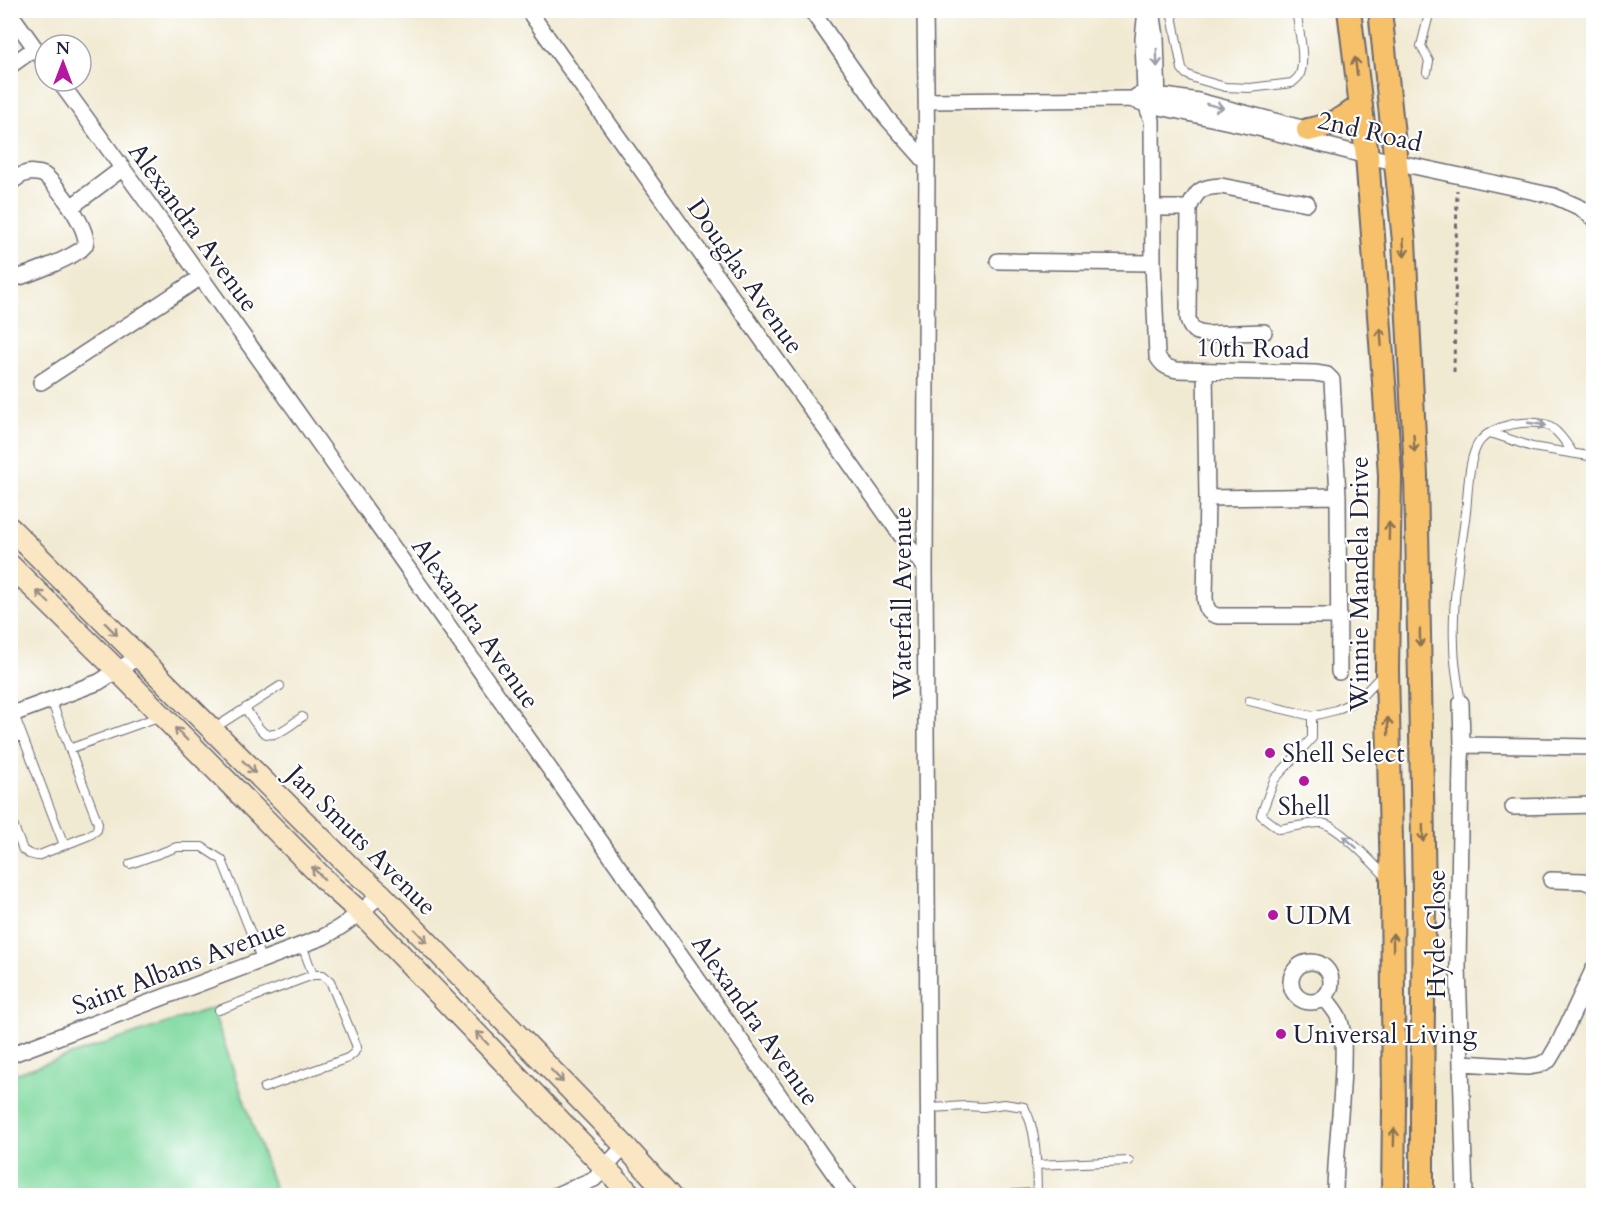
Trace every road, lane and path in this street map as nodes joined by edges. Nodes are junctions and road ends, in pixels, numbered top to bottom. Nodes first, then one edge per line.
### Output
1 (528, 10) edge
2 (811, 10) edge
3 (925, 10) edge
4 (1146, 10) edge
5 (1153, 10) edge
6 (1296, 10) edge
7 (1349, 10) edge
8 (1380, 10) edge
9 (1430, 10) edge
10 (10, 13) edge
11 (33, 47) edge
12 (33, 49) edge
13 (10, 66) edge
14 (1427, 72) dead end
15 (68, 93) edge
16 (926, 102) junction
17 (1152, 103) junction
18 (1360, 105) junction
19 (1308, 130) junction
20 (1366, 150) junction
21 (1395, 156) junction
22 (927, 163) junction
23 (123, 168) junction
24 (1458, 176) junction
25 (10, 183) edge
26 (1307, 203) dead end
27 (71, 207) junction
28 (1153, 207) junction
29 (1189, 208) junction
30 (1593, 208) edge
31 (1593, 219) edge
32 (998, 261) dead end
33 (1153, 263) junction
34 (201, 277) junction
35 (10, 280) edge
36 (1264, 332) dead end
37 (1205, 371) junction
38 (1454, 372) dead end
39 (41, 382) dead end
40 (1491, 433) junction
41 (1572, 453) junction
42 (1592, 455) edge
43 (1338, 496) junction
44 (1207, 498) junction
45 (10, 528) edge
46 (10, 565) edge
47 (925, 569) junction
48 (1339, 616) junction
49 (138, 657) junction
50 (118, 671) junction
51 (1387, 671) junction
52 (1339, 672) dead end
53 (280, 686) dead end
54 (51, 700) junction
55 (1249, 701) dead end
56 (1461, 703) joint
57 (245, 708) junction
58 (12, 715) edge
59 (162, 716) junction
60 (1312, 716) junction
61 (302, 717) dead end
62 (212, 730) junction
63 (22, 736) junction
64 (10, 740) edge
65 (1462, 745) junction
66 (1593, 747) edge
67 (69, 749) junction
68 (1593, 805) edge
69 (1513, 807) dead end
70 (10, 817) edge
71 (64, 845) junction
72 (130, 864) dead end
73 (1551, 880) dead end
74 (1392, 883) junction
75 (1593, 885) edge
76 (381, 894) junction
77 (361, 913) junction
78 (302, 945) junction
79 (262, 961) junction
80 (1593, 968) edge
81 (313, 975) junction
82 (1324, 997) dead end
83 (219, 1010) dead end
84 (10, 1055) edge
85 (1462, 1063) junction
86 (264, 1088) dead end
87 (930, 1108) junction
88 (625, 1146) junction
89 (1129, 1161) dead end
90 (1036, 1165) junction
91 (607, 1167) junction
92 (1038, 1194) edge
93 (554, 1196) edge
94 (632, 1196) edge
95 (670, 1196) edge
96 (850, 1196) edge
97 (929, 1196) edge
98 (975, 1196) edge
99 (1335, 1196) edge
100 (1393, 1196) edge
101 (1422, 1196) edge
102 (1465, 1196) edge

1 - 47 street, Douglas Avenue
2 - 22 street
3 - 16 street, Waterfall Avenue
4 - 17 street
5 - 6 lane
5 -> 17 street
18 -> 7 main road, Winnie Mandela Drive
8 - 21 main road
9 - 14 lane
10 - 11 street
12 - 13 street
15 - 23 street, Alexandra Avenue
16 - 17 street, 2nd Road
16 - 22 street, Waterfall Avenue
17 -> 19 street, 2nd Road
17 - 20 street, 2nd Road
17 - 28 street, 10th Road
18 - 19 main road
18 - 20 main road, Winnie Mandela Drive
19 - 20 street, 2nd Road
20 - 21 street, 2nd Road
51 -> 20 main road, Winnie Mandela Drive
21 - 24 street, 2nd Road
21 - 30 street, 2nd Road
21 -> 101 main road
22 - 47 street, Waterfall Avenue
23 - 27 street
23 - 34 street, Alexandra Avenue
24 - 31 street, 2nd Road
24 - 38 path
25 - 27 street
26 - 29 street
27 - 35 street
28 - 29 street
28 - 33 street, 10th Road
29 - 36 street
32 - 33 street
33 - 37 street, 10th Road
34 - 39 street
34 - 96 street, Alexandra Avenue
37 - 43 street, 10th Road
37 - 44 street
40 - 41 lane
40 -> 41 lane
40 - 56 lane
41 - 42 lane
43 - 44 street
43 - 48 street, 10th Road
44 - 48 street
45 -> 49 main road, Jan Smuts Avenue
50 -> 46 main road, Jan Smuts Avenue
47 - 87 street, Waterfall Avenue
48 - 52 street, 10th Road
49 - 50 street
49 - 62 main road, Jan Smuts Avenue
50 - 54 street
50 - 59 main road, Jan Smuts Avenue
51 - 60 lane
74 -> 51 main road, Winnie Mandela Drive
53 - 57 lane
54 - 58 street
54 - 67 lane
55 - 60 lane
56 - 65 street, Hyde Close
57 - 61 lane
57 - 62 lane
58 - 63 lane
59 - 67 lane
77 -> 59 main road, Jan Smuts Avenue
74 -> 60 lane
62 -> 76 main road, Jan Smuts Avenue
63 - 64 lane
63 - 71 lane
65 - 66 street
65 - 85 street, Hyde Close
67 - 71 lane
68 - 69 street
70 - 71 lane
72 - 79 lane
73 - 75 street
100 -> 74 main road, Winnie Mandela Drive
76 - 77 street, Saint Albans Avenue
76 -> 88 main road, Jan Smuts Avenue
77 - 78 street, Saint Albans Avenue
91 -> 77 main road, Jan Smuts Avenue
78 - 79 street, Saint Albans Avenue
78 - 81 lane
79 - 84 street, Saint Albans Avenue
80 - 85 street
81 - 83 lane
81 - 86 lane
82 - 99 street
85 - 102 street, Hyde Close
87 - 90 lane
87 - 97 street, Waterfall Avenue
88 - 91 street
88 - 95 main road, Jan Smuts Avenue
89 - 90 lane
90 - 92 lane
91 - 93 street
91 - 94 main road, Jan Smuts Avenue
92 - 98 lane

